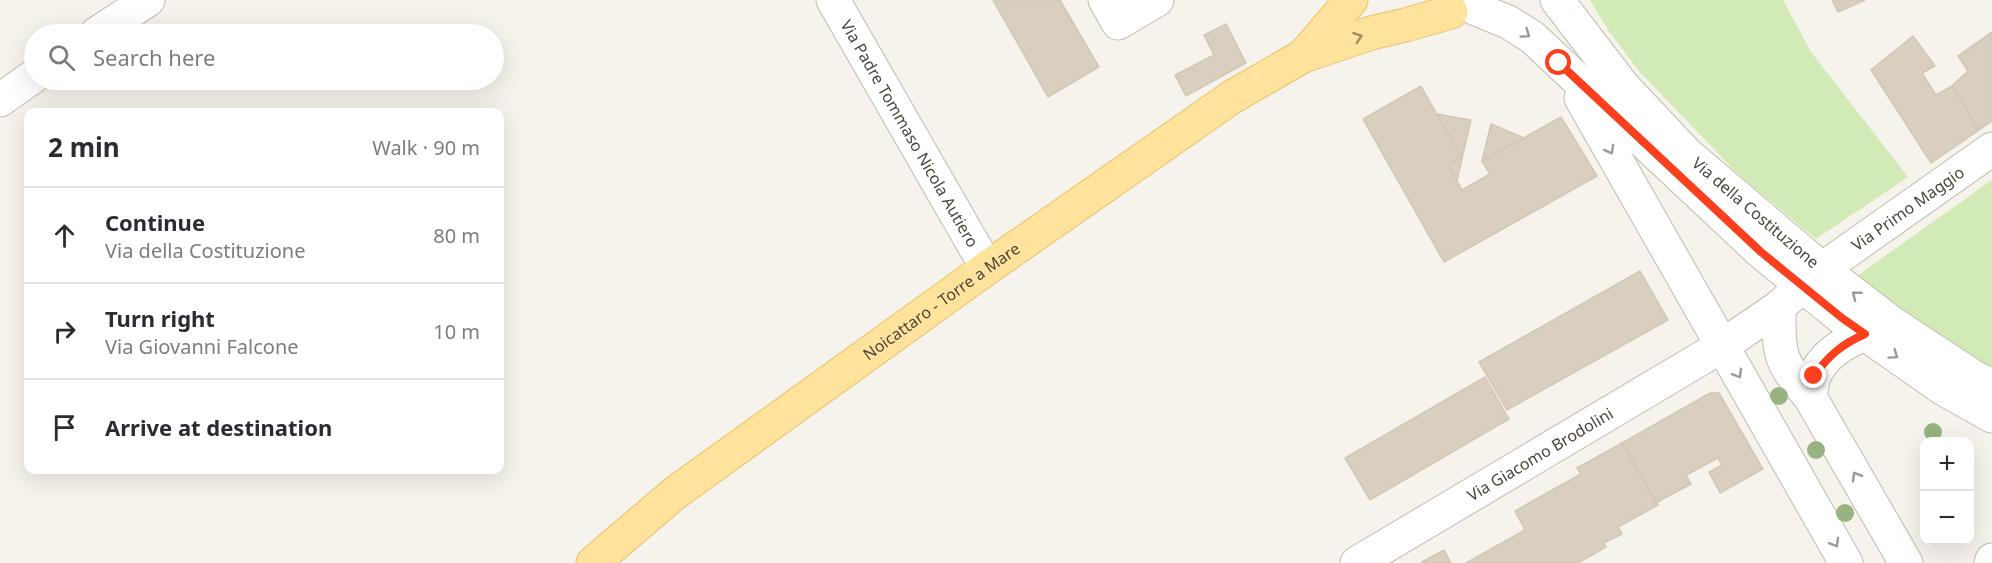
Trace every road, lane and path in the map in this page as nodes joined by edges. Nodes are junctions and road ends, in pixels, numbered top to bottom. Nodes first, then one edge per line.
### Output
1 (148, 0) edge
2 (833, 0) edge
3 (1105, 0) edge
4 (1157, 0) edge
5 (1351, 0) edge
6 (1418, 0) edge
7 (1557, 0) edge
8 (1472, 7) edge
9 (111, 24) edge
10 (1303, 56) junction
11 (1559, 63) junction
12 (24, 83) edge
13 (0, 100) edge
14 (1992, 149) edge
15 (987, 268) junction
16 (1812, 277) junction
17 (1779, 307) junction
18 (1865, 334) junction
19 (1722, 346) junction
20 (1992, 386) edge
21 (1814, 403) junction
22 (1992, 416) edge
23 (1773, 434) junction
24 (593, 563) edge
25 (1357, 563) edge
26 (1846, 563) edge
27 (1906, 563) edge

1 - 9 street
2 - 15 street, Via Padre Tommaso Nicola Autiero
3 - 4 street
5 - 10 main road, Noicattaro - Torre a Mare
6 - 8 street, Via della Costituzione
7 - 16 street, Via della Costituzione
10 -> 8 main road, Noicattaro - Torre a Mare
8 -> 11 street, Via della Costituzione
10 - 15 main road, Noicattaro - Torre a Mare
11 - 16 street, Via della Costituzione
11 -> 19 street
12 - 13 street
14 - 16 street, Via Primo Maggio
15 - 24 main road, Noicattaro - Torre a Mare
16 - 17 street, Via Primo Maggio
16 - 18 street, Via della Costituzione
20 -> 16 street, Via della Costituzione
17 - 19 street, Via Giacomo Brodolini
17 - 21 street
18 - 21 street
18 -> 22 street, Via della Costituzione
19 -> 23 street
19 - 25 street, Via Giacomo Brodolini
21 - 23 street
27 -> 21 street
23 -> 26 street

